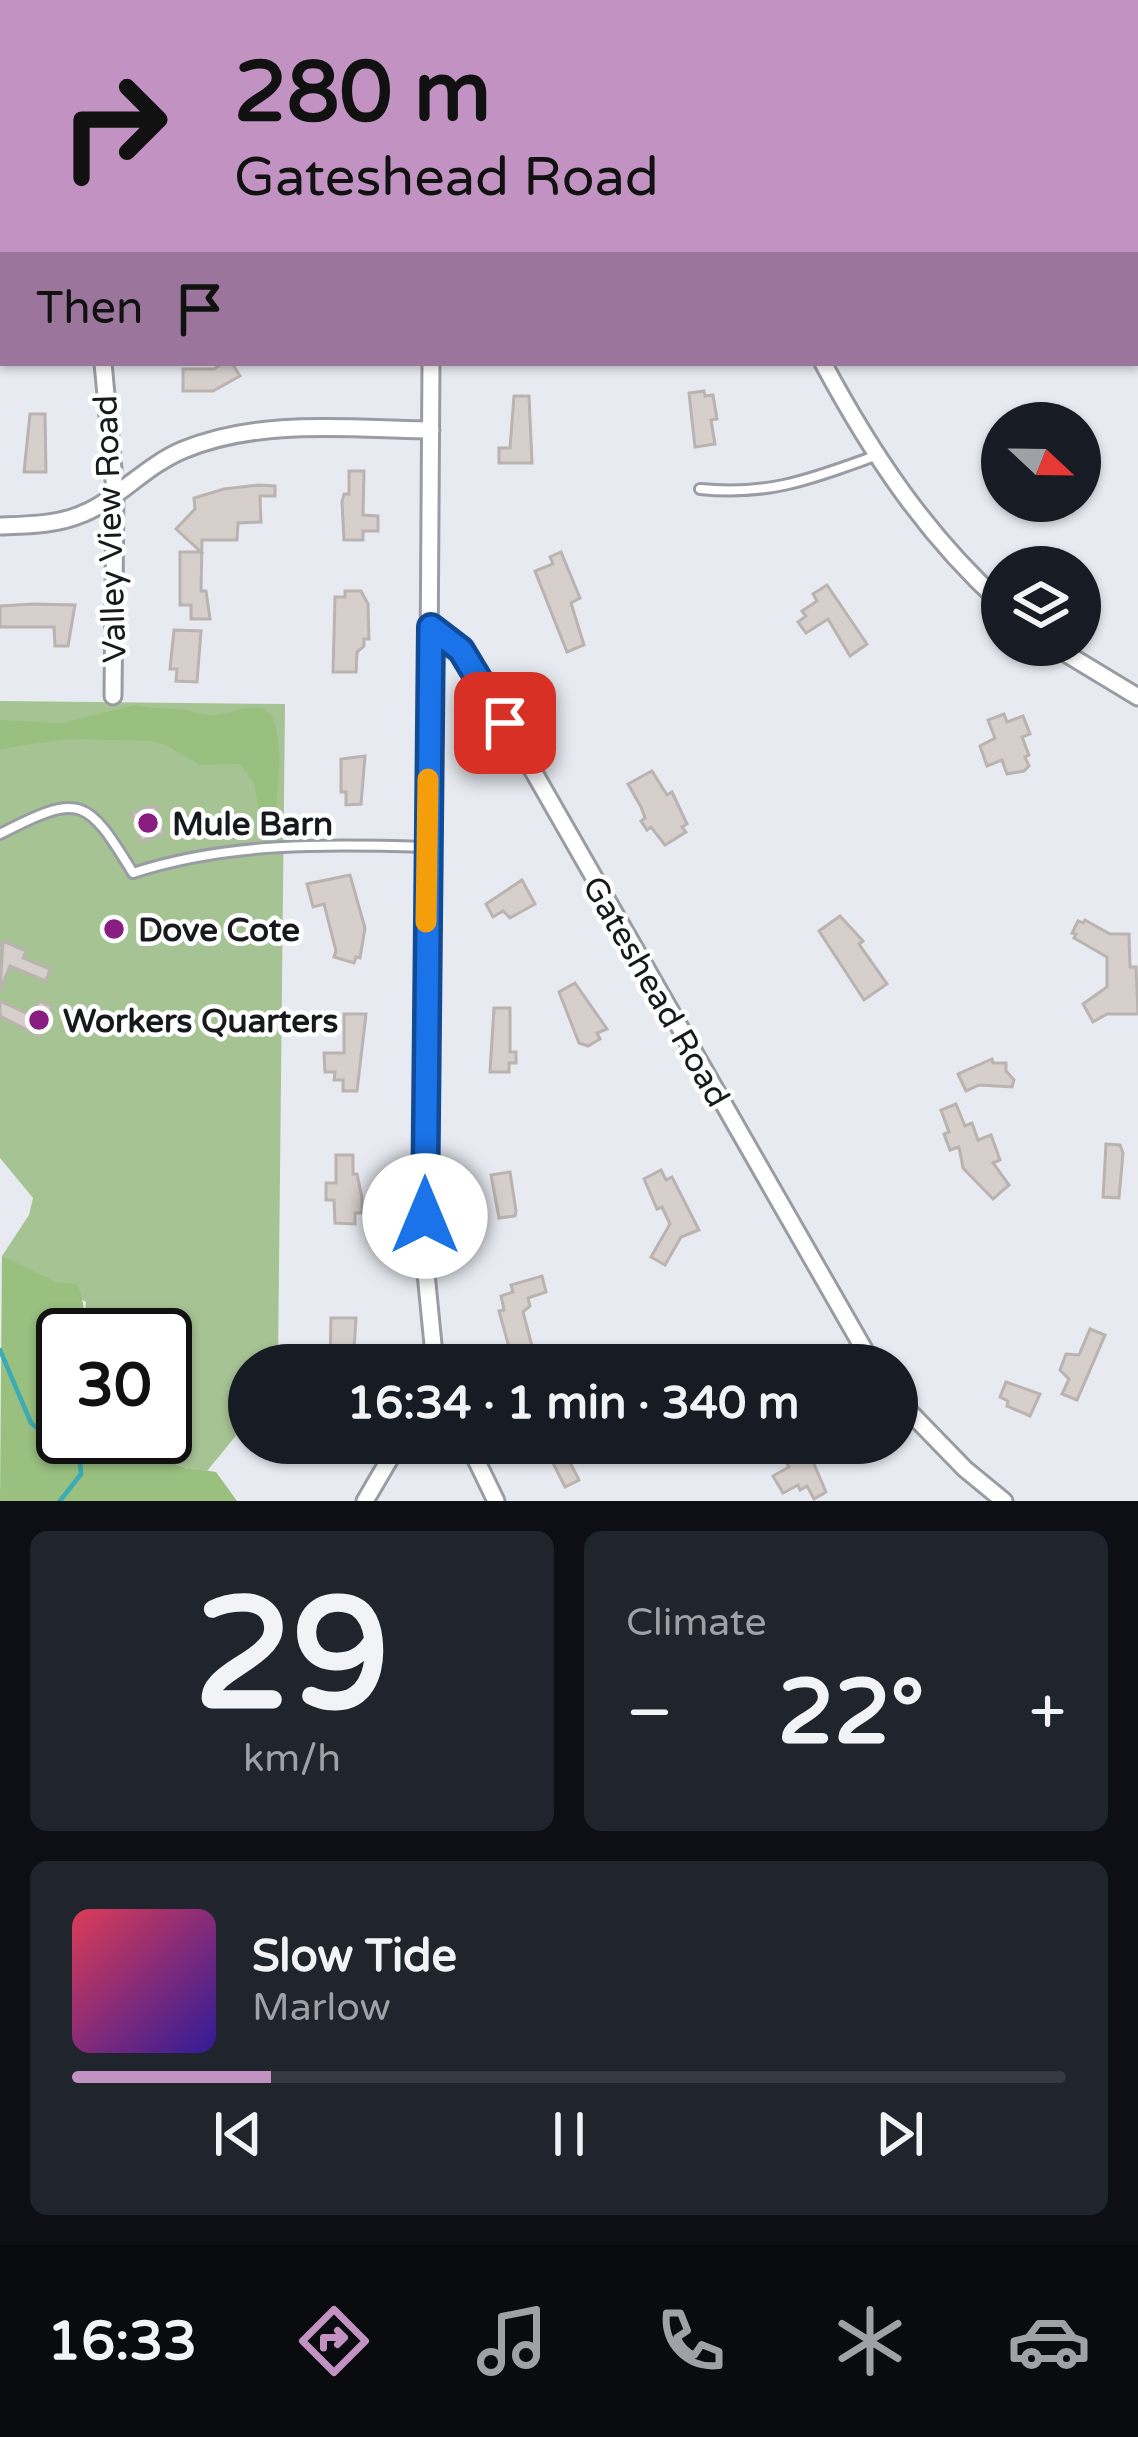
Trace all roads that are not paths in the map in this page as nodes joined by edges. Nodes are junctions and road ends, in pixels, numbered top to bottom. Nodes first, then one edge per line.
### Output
1 (103, 366) edge
2 (431, 366) edge
3 (825, 366) edge
4 (431, 430) junction
5 (875, 455) junction
6 (700, 489) dead end
7 (115, 491) junction
8 (0, 526) edge
9 (981, 583) edge
10 (431, 627) junction
11 (1087, 666) edge
12 (113, 696) dead end
13 (1138, 697) edge
14 (0, 834) edge
15 (427, 847) junction
16 (433, 1344) edge
17 (860, 1344) edge
18 (918, 1421) edge
19 (387, 1464) edge
20 (478, 1464) edge
21 (365, 1501) edge
22 (496, 1501) edge
23 (1004, 1501) edge

1 - 7 street, Valley View Road
2 - 4 street
3 - 5 street
4 - 7 street
4 - 10 street
5 - 6 lane
5 - 9 street
7 - 8 street
7 - 12 street, Valley View Road
10 - 15 street
10 - 17 street, Gateshead Road
11 - 13 street
14 - 15 lane
15 - 16 street
18 - 23 street
19 - 21 street
20 - 22 street

